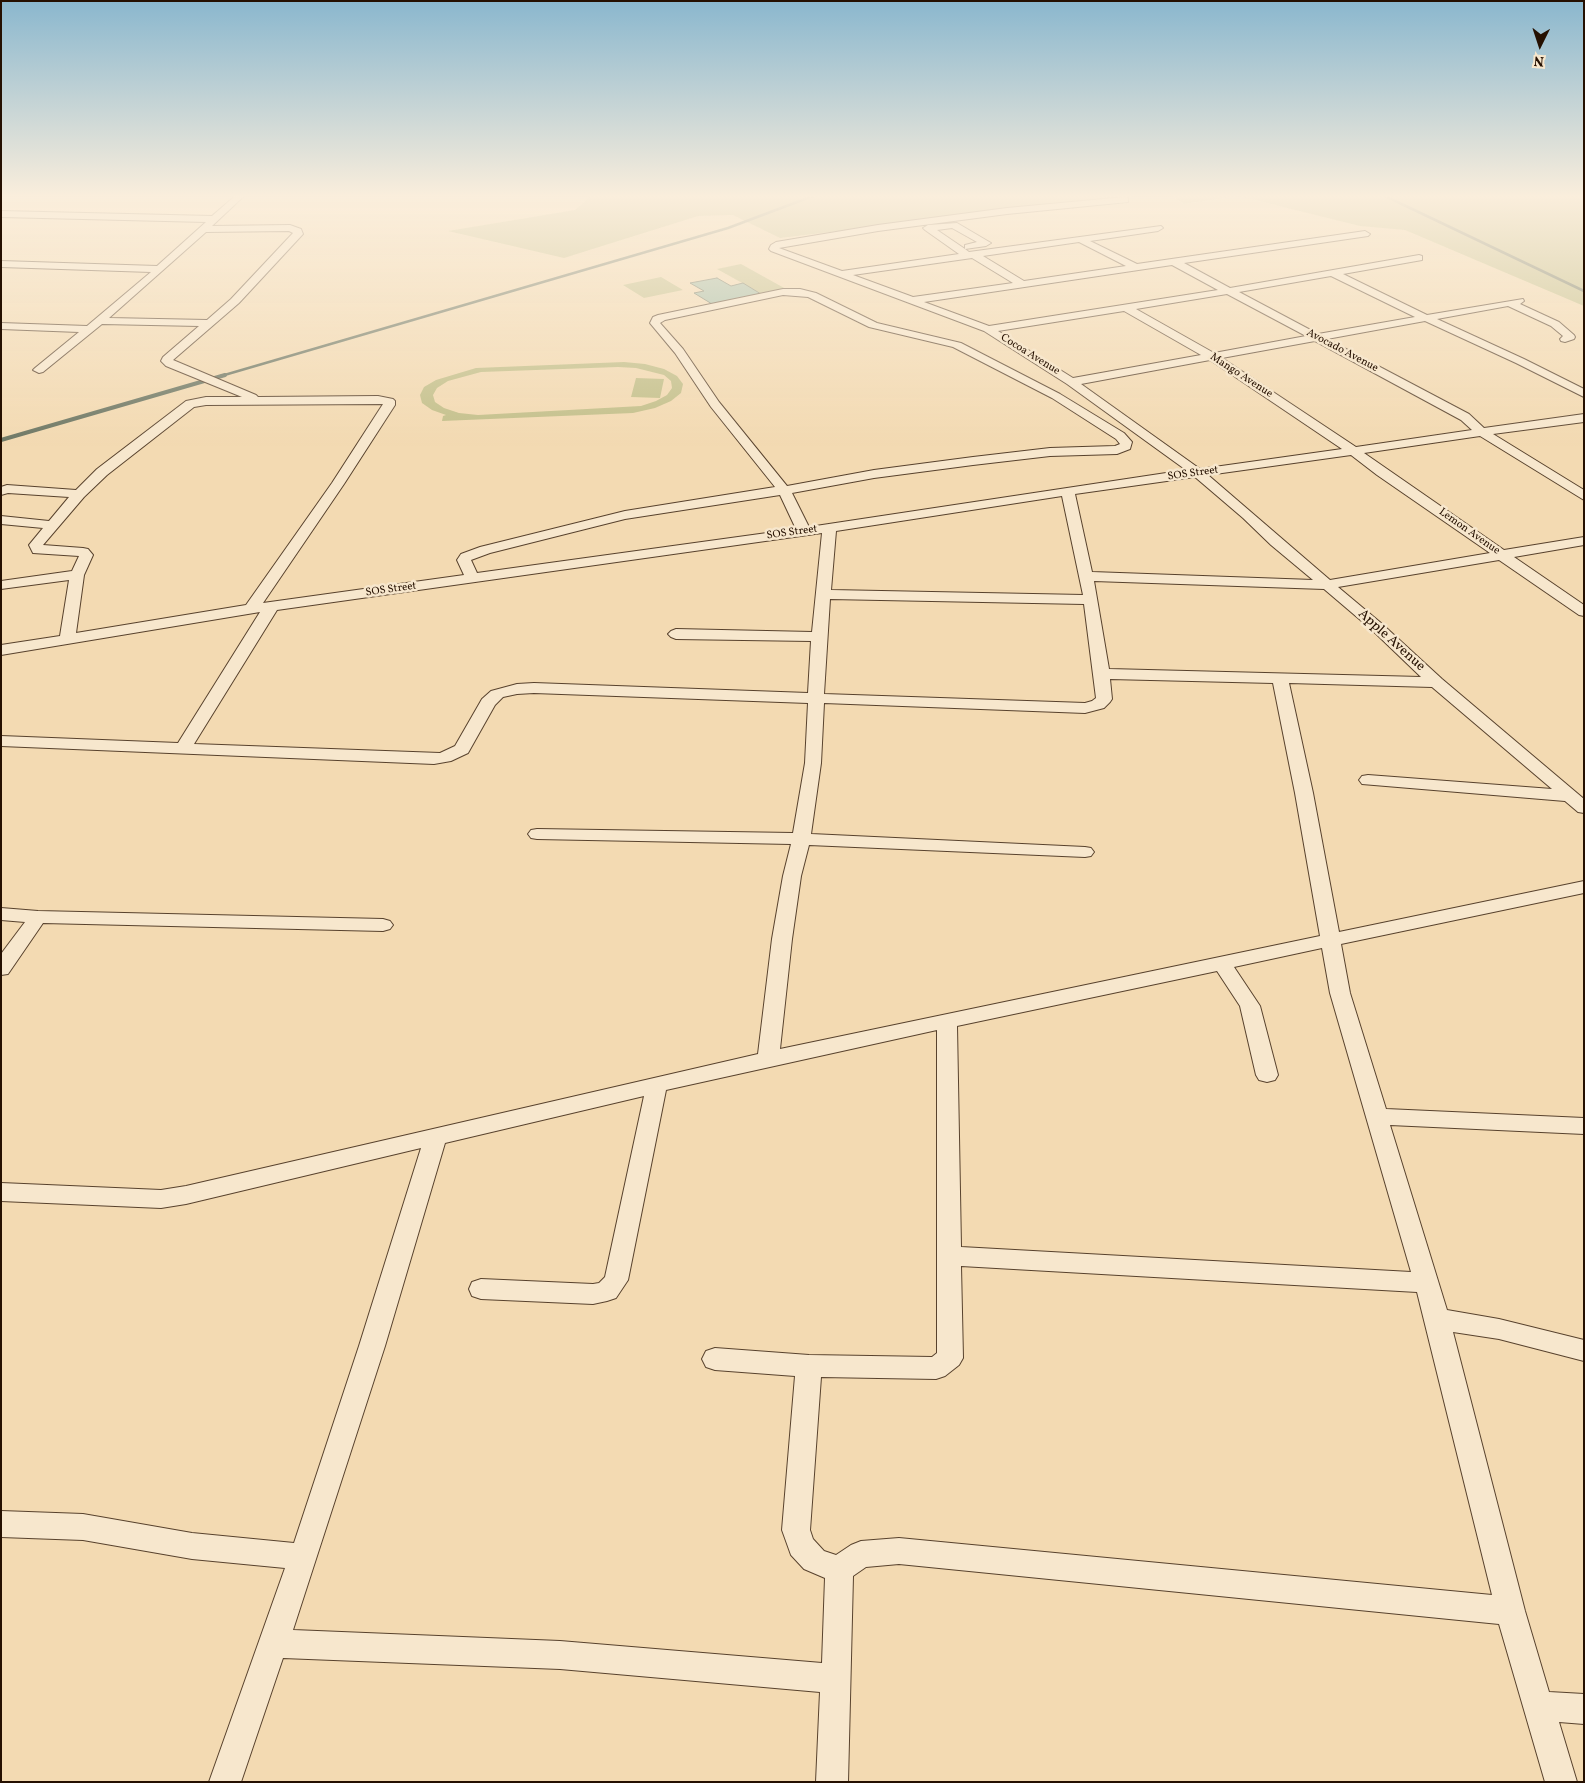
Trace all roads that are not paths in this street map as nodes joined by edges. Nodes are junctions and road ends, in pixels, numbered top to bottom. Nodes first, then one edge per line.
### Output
1 (148, 279) edge
2 (255, 279) edge
3 (854, 279) edge
4 (1014, 279) edge
5 (1054, 279) edge
6 (1206, 279) edge
7 (1296, 279) edge
8 (1345, 279) edge
9 (1022, 284) junction
10 (1229, 291) junction
11 (912, 301) junction
12 (1514, 302) joint
13 (1125, 308) junction
14 (1426, 318) junction
15 (99, 321) junction
16 (210, 323) junction
17 (1, 326) edge
18 (89, 329) junction
19 (988, 329) junction
20 (1316, 336) junction
21 (1565, 339) dead end
22 (1211, 356) junction
23 (39, 370) dead end
24 (209, 379) joint
25 (1071, 382) junction
26 (1584, 394) edge
27 (260, 401) junction
28 (1584, 418) edge
29 (1481, 432) junction
30 (1354, 451) junction
31 (1199, 474) junction
32 (784, 490) junction
33 (1, 491) edge
34 (1068, 491) junction
35 (79, 494) junction
36 (1584, 496) edge
37 (1, 520) edge
38 (52, 525) junction
39 (829, 528) junction
40 (804, 531) junction
41 (1584, 540) edge
42 (1502, 555) junction
43 (77, 575) junction
44 (1086, 576) junction
45 (472, 578) junction
46 (1, 585) edge
47 (1325, 585) junction
48 (823, 594) junction
49 (1091, 600) junction
50 (271, 607) junction
51 (251, 609) junction
52 (1584, 612) edge
53 (676, 634) dead end
54 (819, 638) junction
55 (67, 640) junction
56 (1, 650) edge
57 (1102, 674) junction
58 (1280, 678) junction
59 (1436, 682) junction
60 (816, 698) junction
61 (1, 741) edge
62 (183, 749) junction
63 (1368, 780) dead end
64 (1569, 796) junction
65 (1584, 808) edge
66 (537, 834) dead end
67 (801, 839) junction
68 (1085, 852) dead end
69 (1584, 887) edge
70 (1, 914) edge
71 (38, 917) junction
72 (382, 925) dead end
73 (1331, 940) junction
74 (1222, 964) junction
75 (1, 969) edge
76 (947, 1022) junction
77 (768, 1060) junction
78 (1268, 1074) dead end
79 (657, 1084) junction
80 (1378, 1118) junction
81 (1584, 1126) edge
82 (436, 1136) junction
83 (1, 1192) edge
84 (949, 1256) junction
85 (1426, 1283) junction
86 (481, 1289) dead end
87 (1436, 1319) junction
88 (1584, 1352) edge
89 (715, 1360) dead end
90 (810, 1366) junction
91 (1, 1524) edge
92 (303, 1557) junction
93 (839, 1570) junction
94 (1510, 1611) junction
95 (274, 1643) junction
96 (836, 1679) junction
97 (1539, 1706) junction
98 (1584, 1709) edge
99 (225, 1782) edge
100 (832, 1782) edge
101 (1561, 1782) edge

1 - 15 street
2 - 16 street
3 - 11 street, Cocoa Avenue
4 - 9 street
5 - 9 street
6 - 10 street, Avocado Avenue
7 - 10 street
8 - 14 street
9 - 11 street
10 - 13 street
10 - 20 street, Avocado Avenue
11 - 19 street, Cocoa Avenue
12 - 14 street
12 - 21 street
13 - 19 street
13 - 22 street, Mango Avenue
14 - 20 street
14 - 26 street
15 - 16 street
15 - 18 street
16 - 24 street
17 - 18 street
18 - 23 street
19 - 25 street, Cocoa Avenue
20 - 22 street
20 - 29 street, Avocado Avenue
22 - 25 street
22 - 30 street, Mango Avenue
24 - 27 street
25 - 31 street, Cocoa Avenue
27 - 35 street
27 - 51 street
28 - 29 street, SOS Street
29 - 30 street, SOS Street
29 - 36 street, Avocado Avenue
30 - 31 street, SOS Street
30 - 42 street, Lemon Avenue
31 - 34 street, SOS Street
31 - 47 street, Apple Avenue
32 - 32 street
32 - 40 street
32 - 45 street
33 - 35 street
34 - 39 street, SOS Street
34 - 44 street
35 - 38 street
37 - 38 street
38 - 43 street
39 - 40 street, SOS Street
39 - 48 street
40 - 45 street, SOS Street
41 - 42 street
42 - 47 street
42 - 52 street, Lemon Avenue
43 - 46 street
43 - 55 street
44 - 47 street
44 - 49 street
45 - 50 street, SOS Street
47 - 59 street, Apple Avenue
48 - 49 street
48 - 54 street
49 - 57 street
50 - 51 street, SOS Street
50 - 62 street
51 - 55 street, SOS Street
53 - 54 street
54 - 60 street
55 - 56 street, SOS Street
57 - 58 street
57 - 60 street
58 - 59 street
58 - 73 street
59 - 64 street, Apple Avenue
60 - 62 street
60 - 67 street
61 - 62 street
63 - 64 street
64 - 65 street, Apple Avenue
66 - 67 street
67 - 68 street
67 - 77 street
69 - 73 street
70 - 71 street
71 - 72 street
71 - 75 street
73 - 74 street
73 - 80 street
74 - 76 street
74 - 78 street
76 - 77 street
76 - 84 street
77 - 79 street
79 - 82 street
79 - 86 street
80 - 81 street
80 - 85 street
82 - 83 street
82 - 92 street
84 - 85 street
84 - 90 street
85 - 87 street
87 - 88 street
87 - 94 street
89 - 90 street
90 - 93 street
91 - 92 street
92 - 95 street
93 - 94 street
93 - 96 street
94 - 97 street
95 - 96 street
95 - 99 street
96 - 100 street
97 - 98 street
97 - 101 street

